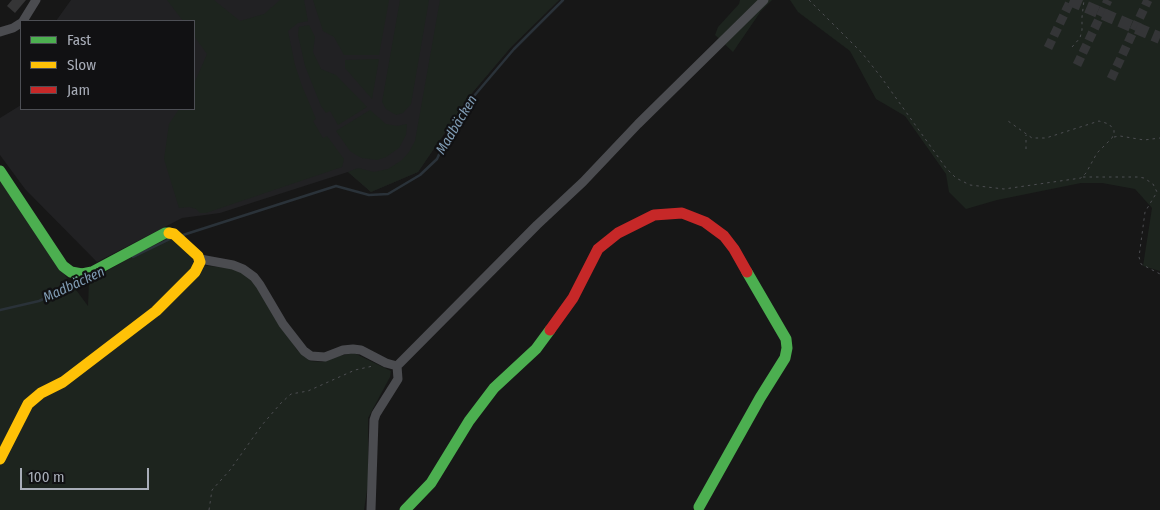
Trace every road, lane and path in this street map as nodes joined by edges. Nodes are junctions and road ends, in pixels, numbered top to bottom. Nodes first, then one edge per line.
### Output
1 (36, 0) edge
2 (764, 0) edge
3 (809, 0) edge
4 (1084, 0) edge
5 (23, 20) edge
6 (20, 23) edge
7 (0, 32) edge
8 (1072, 48) dead end
9 (1008, 121) dead end
10 (1026, 134) junction
11 (1112, 138) junction
12 (1160, 138) edge
13 (1026, 149) dead end
14 (0, 171) edge
15 (1082, 177) junction
16 (200, 259) junction
17 (1160, 274) edge
18 (386, 363) junction
19 (397, 366) junction
20 (0, 459) edge
21 (699, 507) dead end
22 (209, 510) edge
23 (371, 510) edge
24 (405, 510) edge

1 - 5 street
2 - 19 street
3 - 15 path
4 - 8 path
6 - 7 street
9 - 10 path
10 - 11 path
10 - 13 path
11 - 12 path
11 - 15 path
14 - 16 street
15 - 17 path
16 - 18 street
16 - 20 street
18 - 19 street
18 - 22 path
19 - 23 street
21 - 24 street

